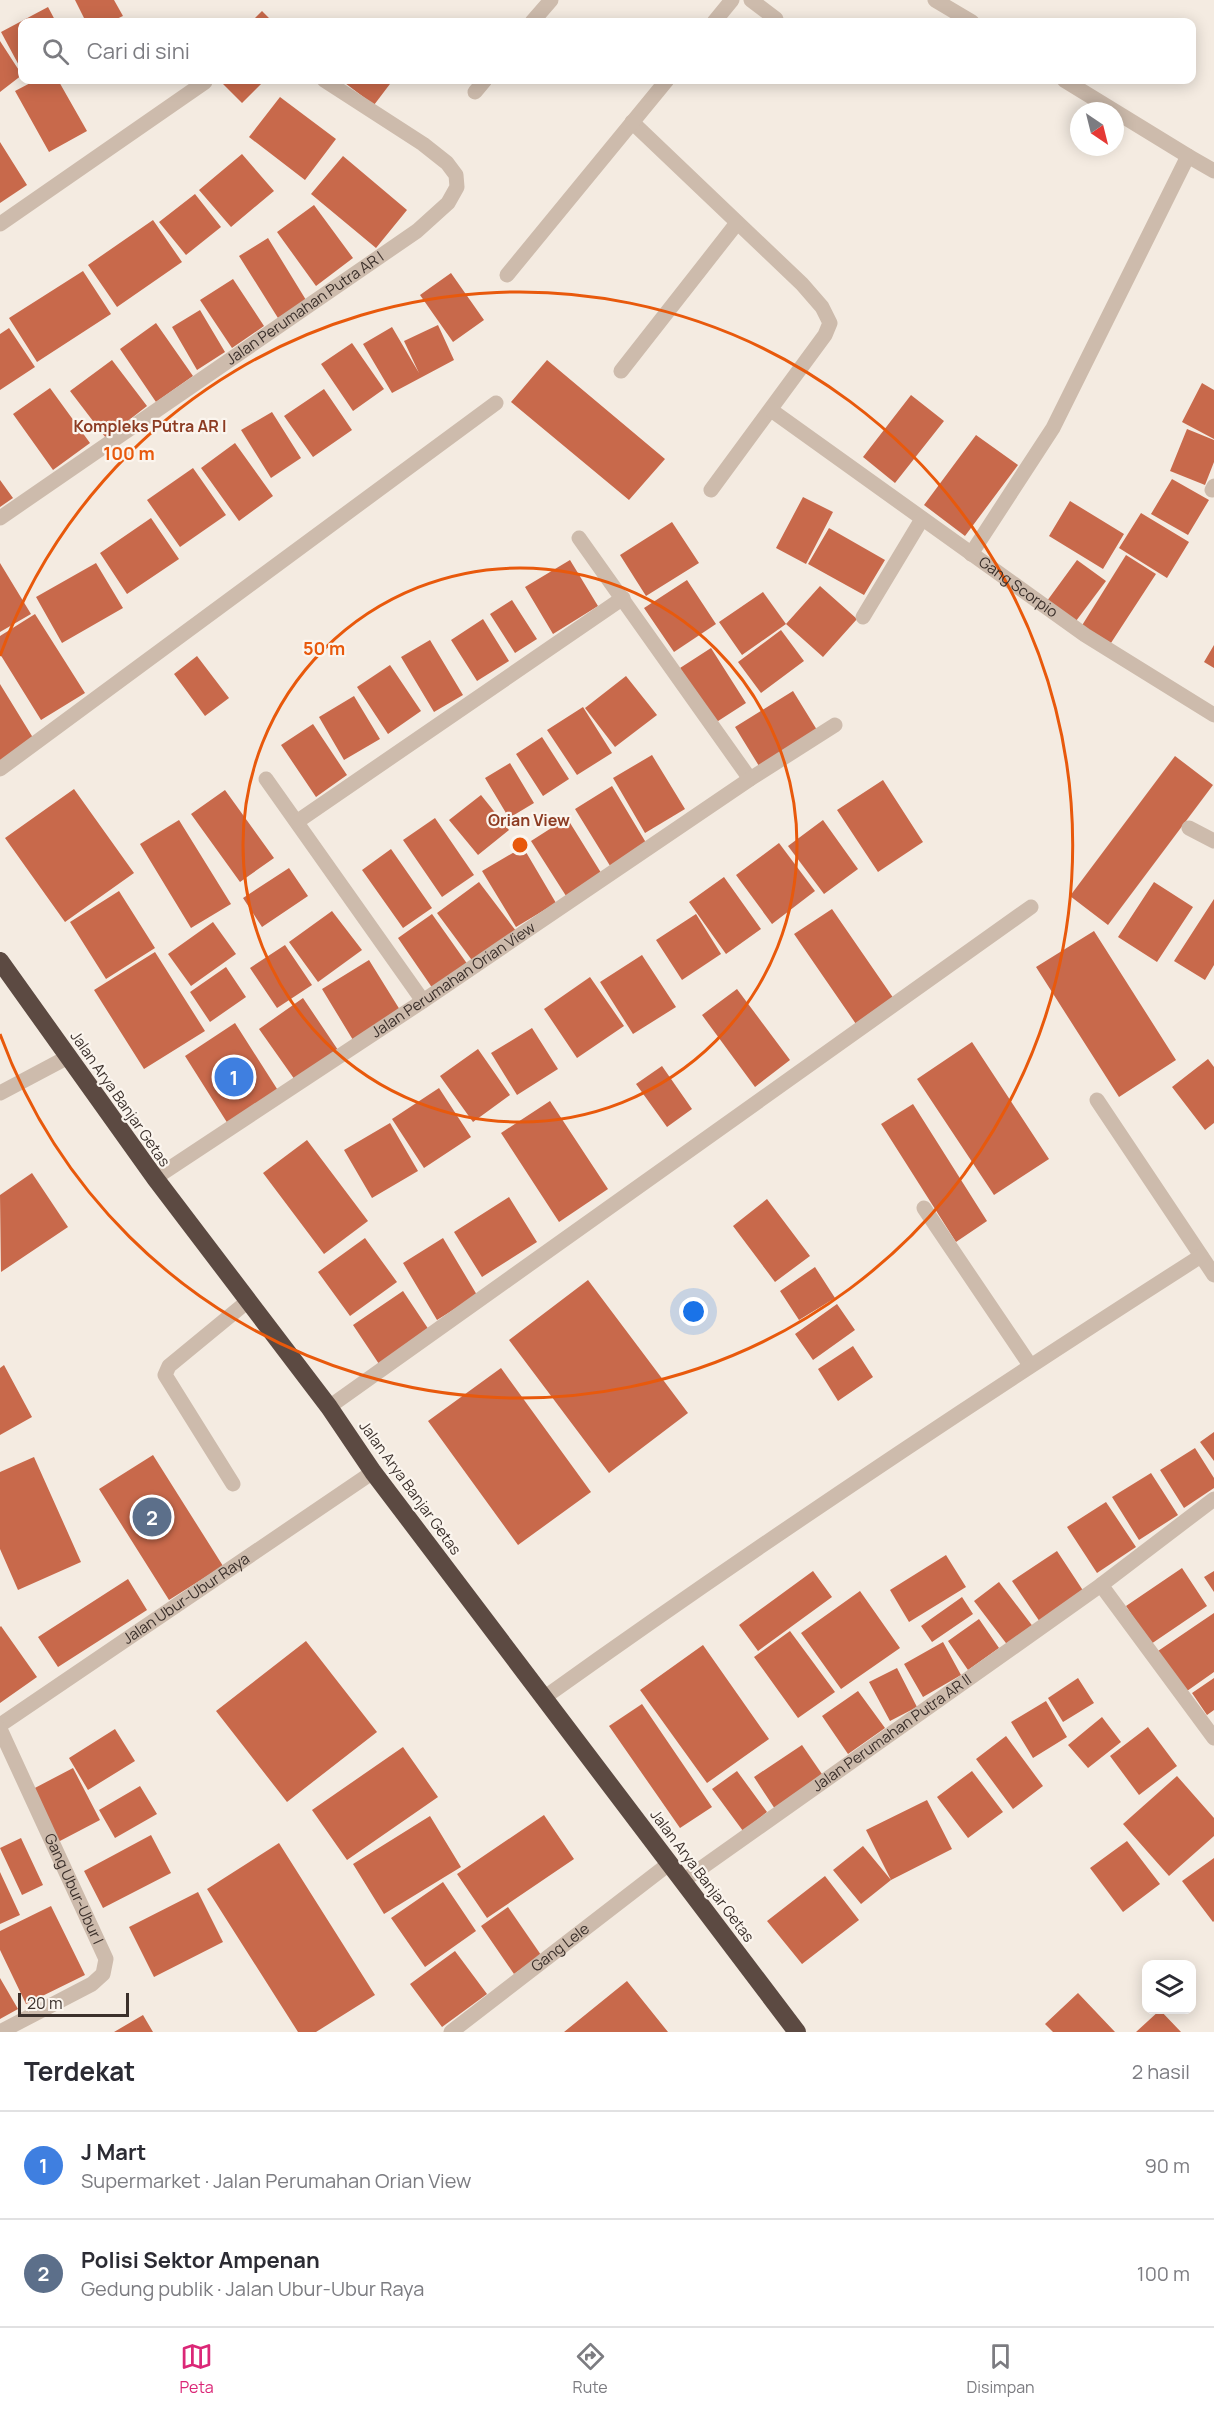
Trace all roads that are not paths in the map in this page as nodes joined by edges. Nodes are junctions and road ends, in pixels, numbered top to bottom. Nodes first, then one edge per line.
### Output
1 (551, 0) edge
2 (732, 0) edge
3 (751, 0) edge
4 (935, 0) edge
5 (535, 18) edge
6 (717, 18) edge
7 (774, 18) edge
8 (965, 18) edge
9 (202, 84) edge
10 (330, 84) edge
11 (482, 84) edge
12 (664, 84) edge
13 (1071, 84) edge
14 (475, 92) dead end
15 (632, 122) junction
16 (1188, 156) junction
17 (1214, 171) edge
18 (737, 223) junction
19 (0, 224) edge
20 (507, 275) dead end
21 (621, 371) dead end
22 (496, 403) dead end
23 (771, 410) junction
24 (711, 490) dead end
25 (0, 518) edge
26 (922, 519) junction
27 (579, 538) dead end
28 (971, 554) junction
29 (623, 598) junction
30 (863, 617) dead end
31 (1214, 715) edge
32 (835, 725) dead end
33 (0, 768) edge
34 (266, 779) dead end
35 (750, 779) junction
36 (298, 821) junction
37 (1189, 828) dead end
38 (1214, 841) edge
39 (1030, 907) dead end
40 (0, 961) edge
41 (423, 1000) junction
42 (68, 1057) junction
43 (0, 1093) edge
44 (1097, 1100) dead end
45 (154, 1178) junction
46 (924, 1208) dead end
47 (1201, 1256) junction
48 (1214, 1275) edge
49 (248, 1301) junction
50 (1030, 1365) junction
51 (329, 1407) junction
52 (373, 1472) junction
53 (233, 1484) dead end
54 (1214, 1499) edge
55 (1101, 1585) junction
56 (545, 1697) junction
57 (0, 1727) edge
58 (1214, 1738) edge
59 (670, 1863) junction
60 (683, 1881) junction
61 (467, 2027) edge
62 (0, 2032) edge
63 (450, 2032) edge
64 (797, 2032) edge

1 - 5 street
2 - 6 street
3 - 7 street
4 - 8 street
9 - 19 street
10 - 25 street, Jalan Perumahan Putra AR I
11 - 14 street
12 - 15 street
13 - 16 street
15 - 18 street
15 - 20 street
16 - 17 street
16 - 28 street
18 - 21 street
18 - 23 street
22 - 33 street
23 - 24 street
23 - 26 street, Gang Scorpio
26 - 28 street, Gang Scorpio
26 - 30 street
27 - 29 street
28 - 31 street, Gang Scorpio
29 - 35 street
29 - 36 street
32 - 35 street, Jalan Perumahan Orian View
34 - 36 street
35 - 41 street, Jalan Perumahan Orian View
36 - 41 street
37 - 38 street
39 - 51 street
40 - 42 highway, Jalan Arya Banjar Getas
41 - 45 street, Jalan Perumahan Orian View
42 - 43 street
42 - 45 highway, Jalan Arya Banjar Getas
44 - 47 street
45 - 49 highway, Jalan Arya Banjar Getas
46 - 50 street
47 - 48 street
47 - 50 street
49 - 51 highway, Jalan Arya Banjar Getas
49 - 53 street
50 - 56 street
51 - 52 highway, Jalan Arya Banjar Getas
52 - 56 highway, Jalan Arya Banjar Getas
52 - 57 street, Jalan Ubur-Ubur Raya
54 - 55 street, Jalan Perumahan Putra AR II
55 - 58 street
55 - 60 street, Jalan Perumahan Putra AR II
56 - 59 highway, Jalan Arya Banjar Getas
57 - 62 street, Gang Ubur-Ubur I
59 - 60 highway, Jalan Arya Banjar Getas
59 - 61 street, Gang Lele
60 - 64 highway, Jalan Arya Banjar Getas
61 - 63 street, Gang Lele

